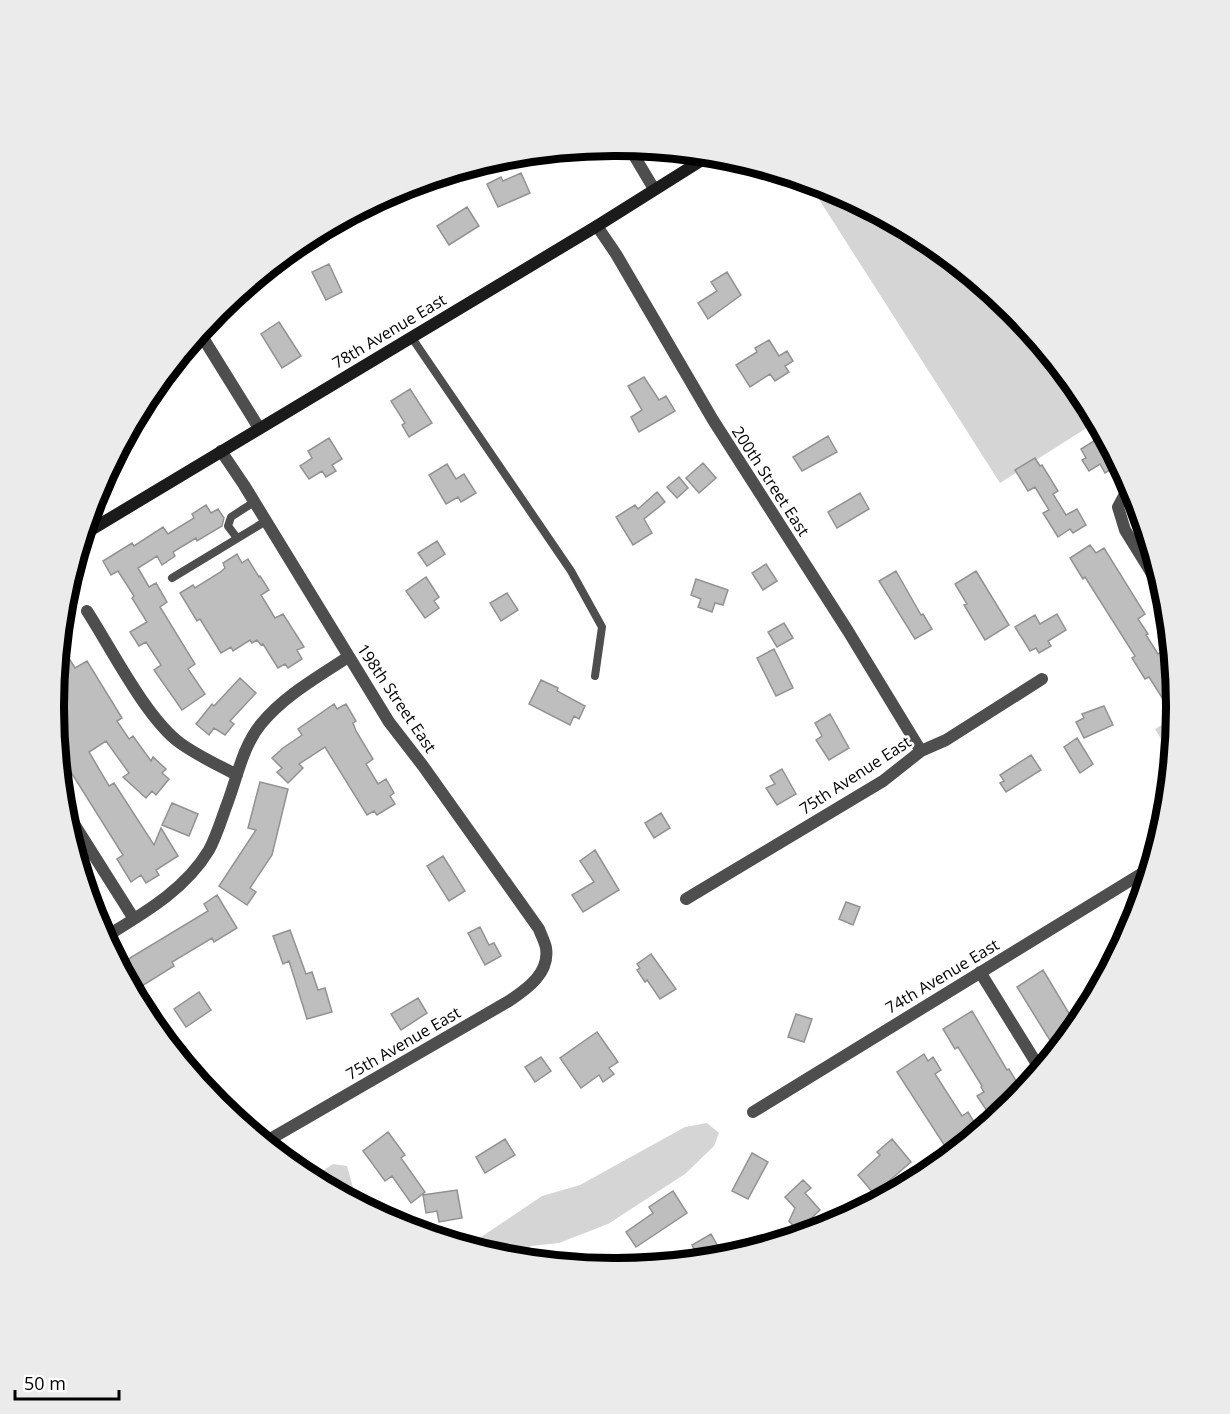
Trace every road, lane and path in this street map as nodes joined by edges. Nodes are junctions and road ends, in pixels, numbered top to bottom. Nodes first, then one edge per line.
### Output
1 (634, 157) edge
2 (697, 163) edge
3 (654, 189) junction
4 (597, 226) junction
5 (412, 338) junction
6 (204, 340) edge
7 (258, 428) junction
8 (221, 452) junction
9 (1124, 496) edge
10 (254, 502) junction
11 (266, 521) junction
12 (95, 527) edge
13 (237, 538) junction
14 (1147, 566) edge
15 (172, 578) dead end
16 (87, 611) dead end
17 (348, 657) junction
18 (595, 676) dead end
19 (1042, 679) dead end
20 (921, 751) junction
21 (237, 775) junction
22 (79, 832) edge
23 (1138, 876) edge
24 (686, 899) dead end
25 (134, 919) junction
26 (113, 932) edge
27 (545, 960) joint
28 (980, 972) junction
29 (1036, 1062) edge
30 (753, 1112) dead end
31 (272, 1138) edge

1 - 3 street
2 - 3 street, 78th Avenue East
3 - 4 street, 78th Avenue East
4 - 5 street, 78th Avenue East
4 - 20 street, 200th Street East
5 - 7 street, 78th Avenue East
5 - 18 lane
6 - 7 street
7 - 8 street, 78th Avenue East
8 - 10 street, 198th Street East
8 - 12 street, 78th Avenue East
9 - 14 street
10 - 11 street, 198th Street East
10 - 13 lane
11 - 13 lane
11 - 17 street, 198th Street East
13 - 15 lane
16 - 21 street
17 - 21 street
17 - 27 street, 198th Street East
19 - 20 street, 75th Avenue East
20 - 24 street, 75th Avenue East
21 - 25 street
22 - 25 street
23 - 28 street, 74th Avenue East
25 - 26 street
27 - 31 street, 75th Avenue East
28 - 29 street
28 - 30 street, 74th Avenue East

